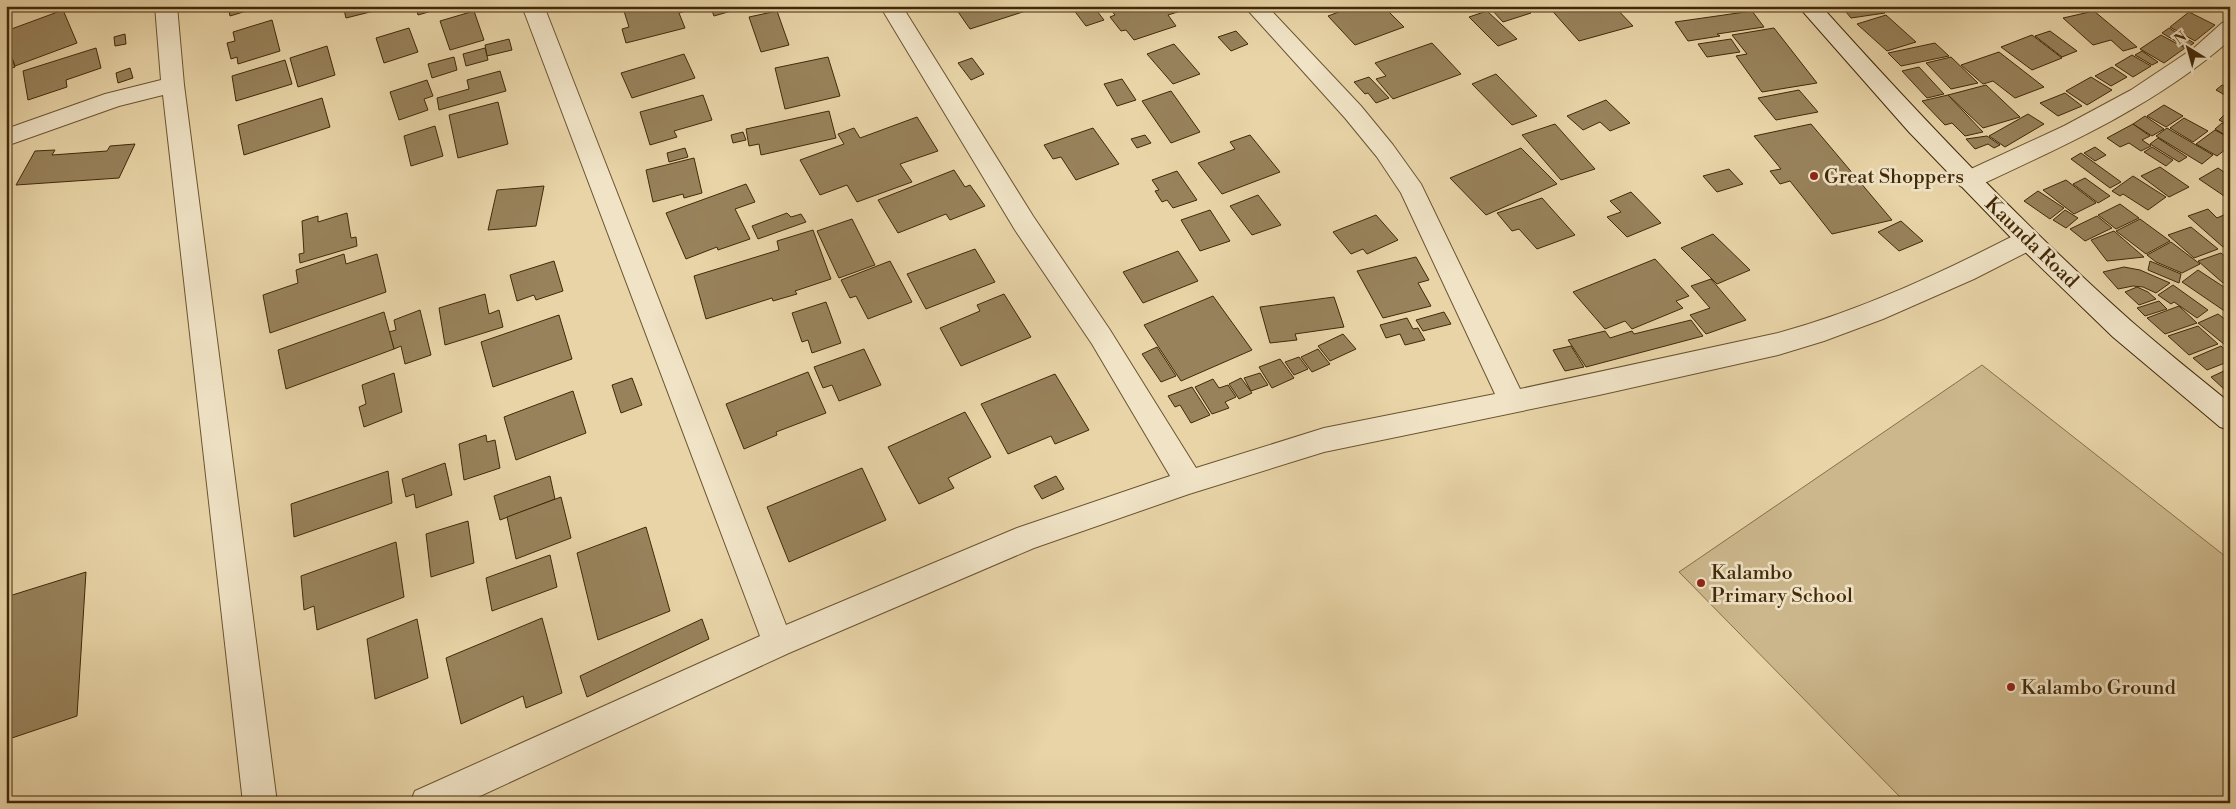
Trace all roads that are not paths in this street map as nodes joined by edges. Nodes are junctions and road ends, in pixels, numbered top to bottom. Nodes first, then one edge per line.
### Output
1 (166, 6) edge
2 (533, 6) edge
3 (891, 6) edge
4 (1255, 6) edge
5 (1809, 6) edge
6 (2230, 28) edge
7 (173, 85) junction
8 (6, 138) edge
9 (1969, 180) junction
10 (2028, 240) junction
11 (1512, 401) junction
12 (2230, 419) edge
13 (1189, 482) junction
14 (778, 643) junction
15 (260, 803) edge
16 (428, 803) edge

1 - 7 street
2 - 14 street
3 - 13 street
4 - 11 street
5 - 9 street, Kaunda Road
6 - 9 street
7 - 8 street
7 - 15 street
9 - 10 street, Kaunda Road
10 - 11 street
10 - 12 street, Kaunda Road
11 - 13 street
13 - 14 street
14 - 16 street

